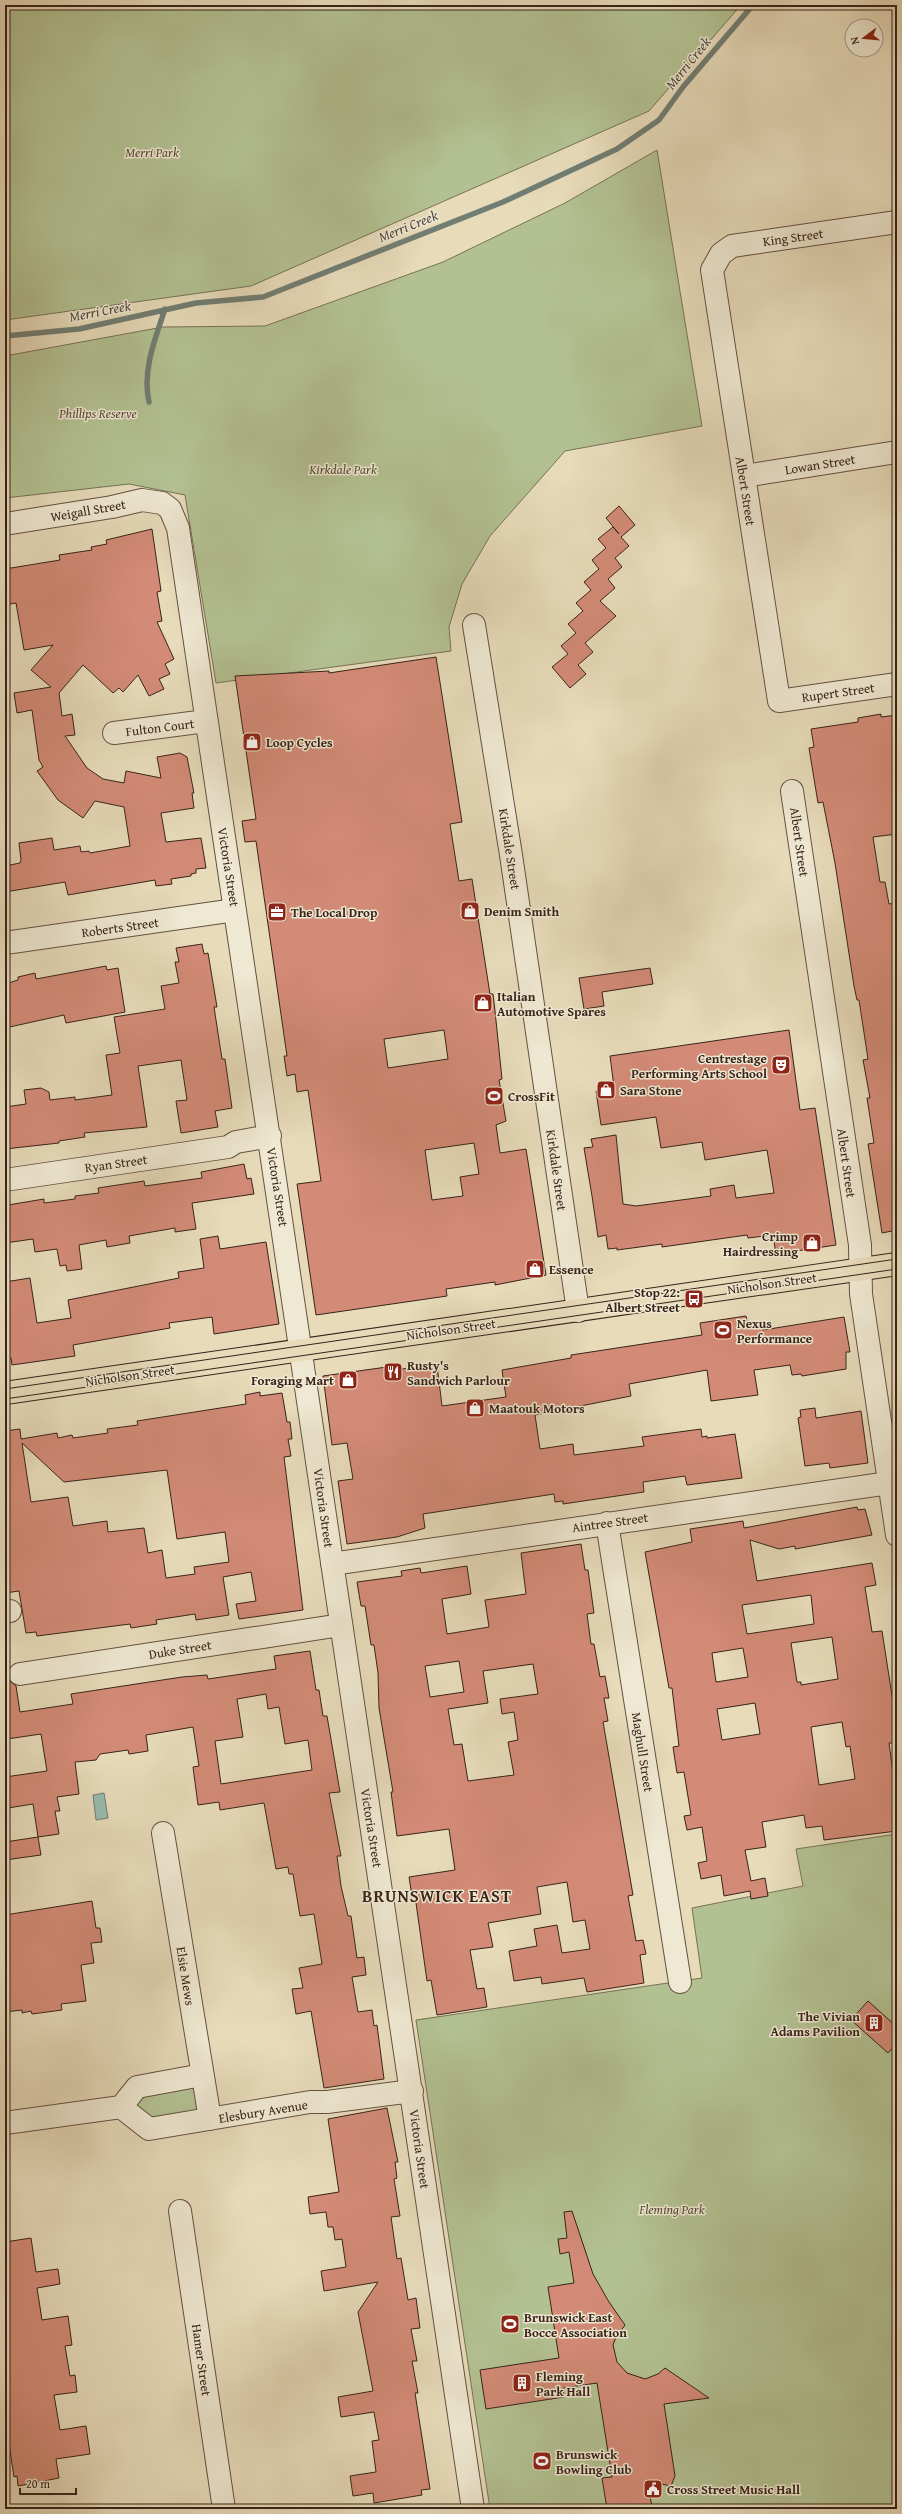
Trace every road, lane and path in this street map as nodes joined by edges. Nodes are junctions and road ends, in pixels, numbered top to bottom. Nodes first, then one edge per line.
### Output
1 (897, 222) edge
2 (713, 281) joint
3 (897, 452) edge
4 (744, 476) junction
5 (170, 509) joint
6 (5, 524) edge
7 (474, 625) dead end
8 (897, 684) edge
9 (779, 701) joint
10 (206, 721) junction
11 (114, 733) dead end
12 (792, 791) dead end
13 (235, 910) junction
14 (5, 943) edge
15 (270, 1141) junction
16 (5, 1180) edge
17 (897, 1264) edge
18 (861, 1270) junction
19 (578, 1311) junction
20 (302, 1351) junction
21 (5, 1393) edge
22 (889, 1483) junction
23 (607, 1523) junction
24 (897, 1536) edge
25 (332, 1564) junction
26 (341, 1625) junction
27 (20, 1674) dead end
28 (164, 1833) dead end
29 (680, 1982) dead end
30 (202, 2075) junction
31 (412, 2090) junction
32 (121, 2107) junction
33 (210, 2119) junction
34 (5, 2123) edge
35 (180, 2211) dead end
36 (224, 2509) edge
37 (473, 2509) edge

1 - 2 street, King Street
2 - 4 street, Albert Street
3 - 4 street, Lowan Street
4 - 9 street, Albert Street
5 - 6 street, Weigall Street
5 - 10 street, Victoria Street
7 - 19 street, Kirkdale Street
8 - 9 street, Rupert Street
10 - 11 street, Fulton Court
10 - 13 street, Victoria Street
12 - 18 street, Albert Street
13 - 14 street, Roberts Street
13 - 15 street, Victoria Street
15 - 16 street, Ryan Street
15 - 20 street, Victoria Street
17 - 18 main road, Nicholson Street
18 - 19 main road, Nicholson Street
18 - 22 street, Albert Street
19 - 20 main road, Nicholson Street
20 - 21 main road, Nicholson Street
20 - 25 street, Victoria Street
22 - 23 street, Aintree Street
22 - 24 street, Albert Street
23 - 25 street, Aintree Street
23 - 29 street, Maghull Street
25 - 26 street, Victoria Street
26 - 27 street, Duke Street
26 - 31 street, Victoria Street
28 - 30 street, Elsie Mews
30 - 32 street
30 - 33 street, Elsie Mews
31 - 33 street, Elesbury Avenue
31 - 37 street, Victoria Street
32 - 33 street, Elesbury Avenue
32 - 34 street
35 - 36 street, Hamer Street

